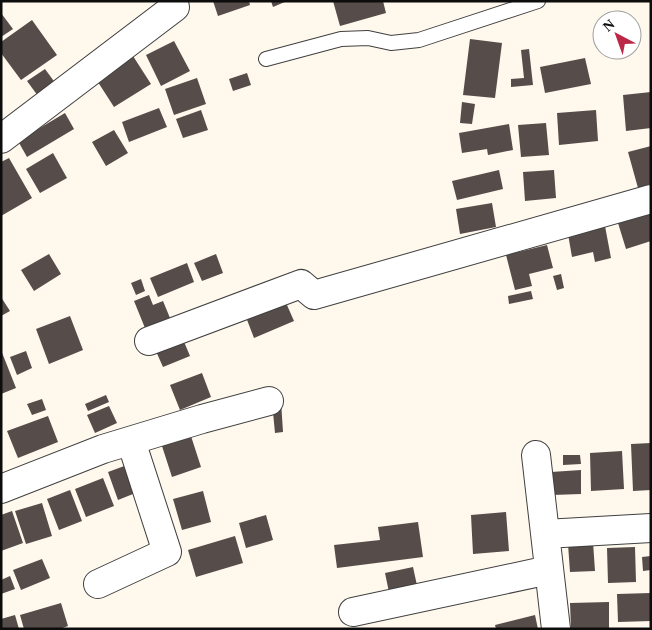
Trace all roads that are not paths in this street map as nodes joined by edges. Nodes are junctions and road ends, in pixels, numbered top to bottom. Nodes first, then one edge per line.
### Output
1 (538, 1) edge
2 (175, 7) dead end
3 (266, 59) dead end
4 (1, 139) edge
5 (651, 200) edge
6 (149, 341) dead end
7 (269, 401) dead end
8 (131, 441) junction
9 (536, 455) dead end
10 (1, 489) edge
11 (651, 528) edge
12 (545, 534) junction
13 (549, 570) junction
14 (98, 584) dead end
15 (353, 612) dead end
16 (556, 629) edge

1 - 3 lane
2 - 4 street
5 - 6 street
7 - 8 street
8 - 10 street
8 - 14 street
9 - 12 street
11 - 12 street
12 - 13 street
13 - 15 street
13 - 16 street

